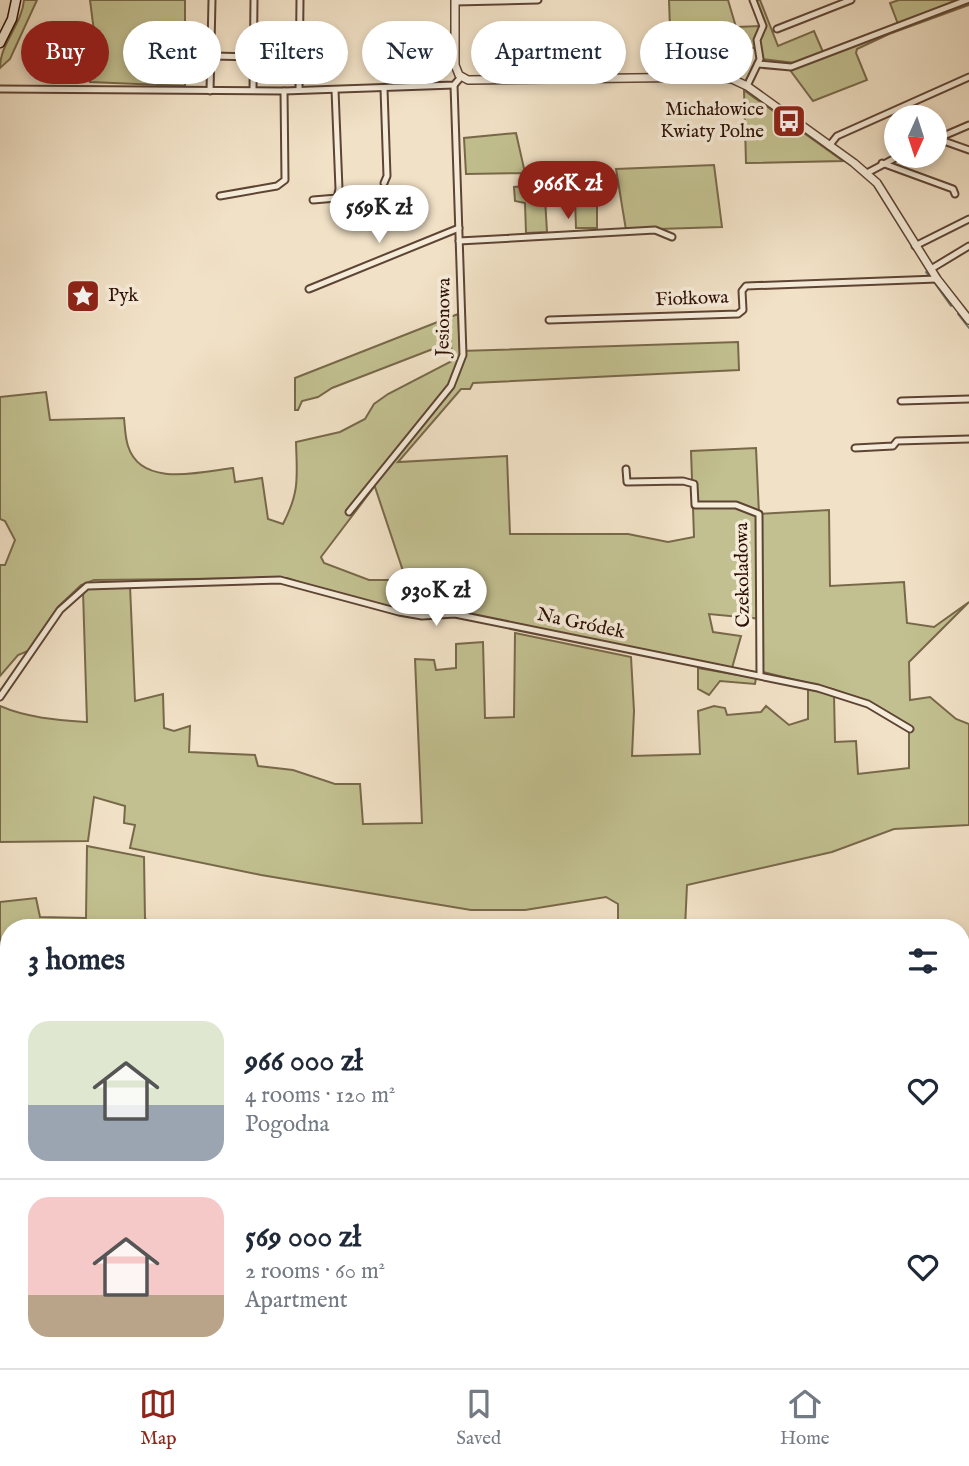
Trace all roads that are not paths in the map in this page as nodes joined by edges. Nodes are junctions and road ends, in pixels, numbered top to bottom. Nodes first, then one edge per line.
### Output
1 (16, 0) edge
2 (212, 0) edge
3 (254, 0) edge
4 (300, 0) edge
5 (538, 0) edge
6 (753, 0) edge
7 (851, 0) edge
8 (967, 0) edge
9 (455, 1) edge
10 (254, 21) edge
11 (777, 29) dead end
12 (0, 43) edge
13 (758, 64) junction
14 (461, 77) junction
15 (969, 78) edge
16 (253, 84) edge
17 (454, 85) junction
18 (747, 86) junction
19 (0, 89) edge
20 (384, 89) junction
21 (253, 90) junction
22 (299, 90) junction
23 (335, 90) junction
24 (209, 91) junction
25 (284, 91) junction
26 (969, 125) edge
27 (947, 134) edge
28 (947, 143) edge
29 (829, 146) junction
30 (969, 150) edge
31 (882, 163) joint
32 (867, 173) junction
33 (384, 183) dead end
34 (955, 194) dead end
35 (220, 196) dead end
36 (313, 200) dead end
37 (969, 219) edge
38 (459, 228) junction
39 (672, 237) dead end
40 (459, 241) junction
41 (915, 246) junction
42 (969, 246) edge
43 (931, 269) junction
44 (937, 279) junction
45 (309, 289) dead end
46 (549, 320) dead end
47 (969, 320) edge
48 (969, 399) edge
49 (901, 401) dead end
50 (969, 439) edge
51 (855, 449) dead end
52 (626, 469) dead end
53 (349, 512) dead end
54 (760, 675) junction
55 (0, 697) edge
56 (910, 729) dead end

1 - 12 main road
2 - 24 street
3 - 10 street
4 - 22 street
5 - 9 street
6 - 13 street
7 - 11 street
8 - 13 street
9 - 14 street
13 - 18 street
14 - 17 street
14 - 18 street
15 - 29 street
16 - 21 street
17 - 20 street
17 - 38 street, Jesionowa
18 - 29 street
19 - 24 street
20 - 23 street
20 - 33 street
21 - 24 street
21 - 25 street
22 - 23 street
22 - 25 street
23 - 36 street
25 - 35 street
26 - 27 street
28 - 30 street
29 - 32 street
31 - 32 street
31 - 34 street
32 - 41 street
37 - 41 street
38 - 40 street, Jesionowa
38 - 45 street
39 - 40 street
40 - 53 street, Jesionowa
41 - 43 street
42 - 43 street
43 - 44 street
44 - 46 street, Fiołkowa
44 - 47 street
48 - 49 street
50 - 51 street
52 - 54 street, Czekoladowa
54 - 55 street, Na Gródek
54 - 56 street, Na Gródek

